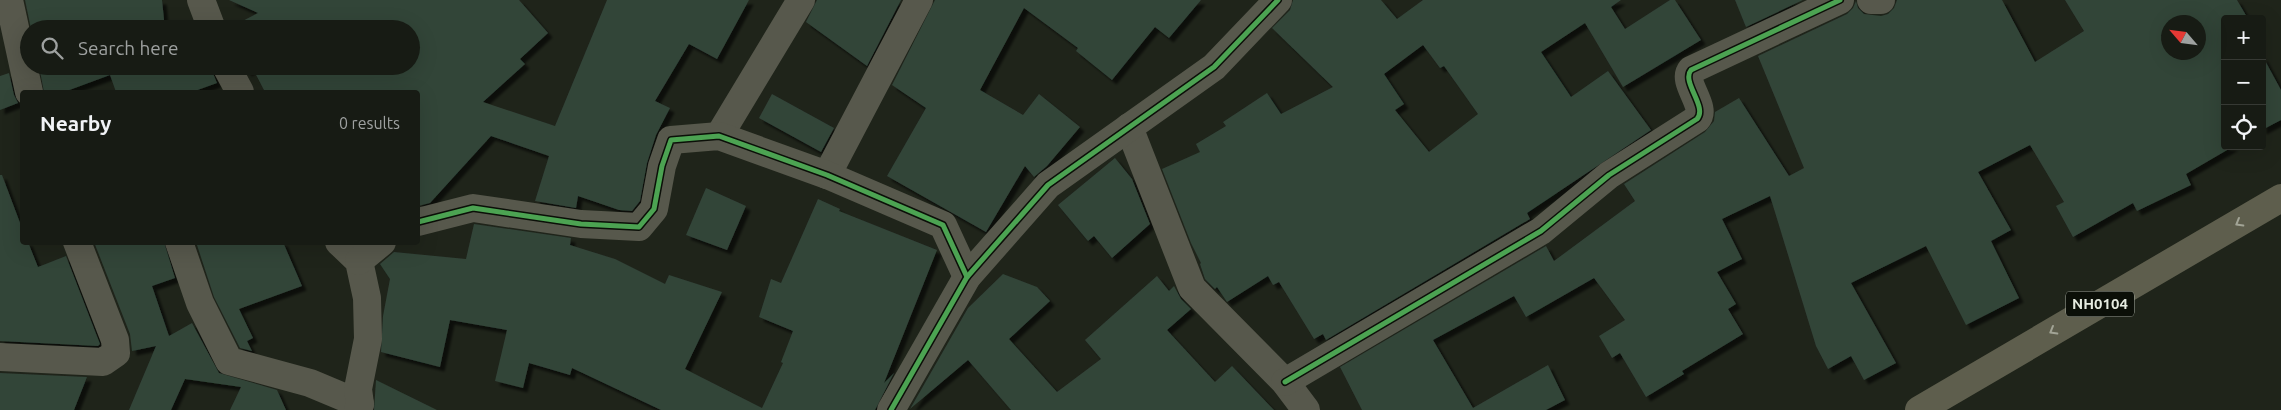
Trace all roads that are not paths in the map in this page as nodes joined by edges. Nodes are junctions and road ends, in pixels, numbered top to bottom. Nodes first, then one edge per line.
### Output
1 (9, 0) edge
2 (201, 0) edge
3 (801, 0) edge
4 (919, 0) edge
5 (1278, 0) edge
6 (1840, 0) edge
7 (1871, 0) edge
8 (1881, 0) edge
9 (209, 20) edge
10 (20, 51) edge
11 (25, 75) edge
12 (231, 75) edge
13 (29, 90) edge
14 (239, 90) edge
15 (1129, 127) junction
16 (719, 136) junction
17 (827, 175) junction
18 (2281, 198) edge
19 (420, 221) edge
20 (78, 245) edge
21 (180, 245) edge
22 (342, 245) edge
23 (378, 245) edge
24 (359, 261) junction
25 (967, 277) junction
26 (0, 356) edge
27 (1285, 382) junction
28 (359, 407) edge
29 (891, 410) edge
30 (1306, 410) edge
31 (1920, 410) edge

1 - 10 street
2 - 9 street
3 - 16 street
4 - 17 street
5 - 15 street
6 - 27 street
7 - 8 street
11 - 13 street
12 - 14 street
15 - 25 street
15 - 27 street
16 - 17 street
16 - 19 street
17 - 25 street
18 -> 31 highway, NH0104
20 - 26 street
21 - 28 street
22 - 24 street
23 - 24 street
24 - 28 street
25 - 29 street
27 - 30 street

